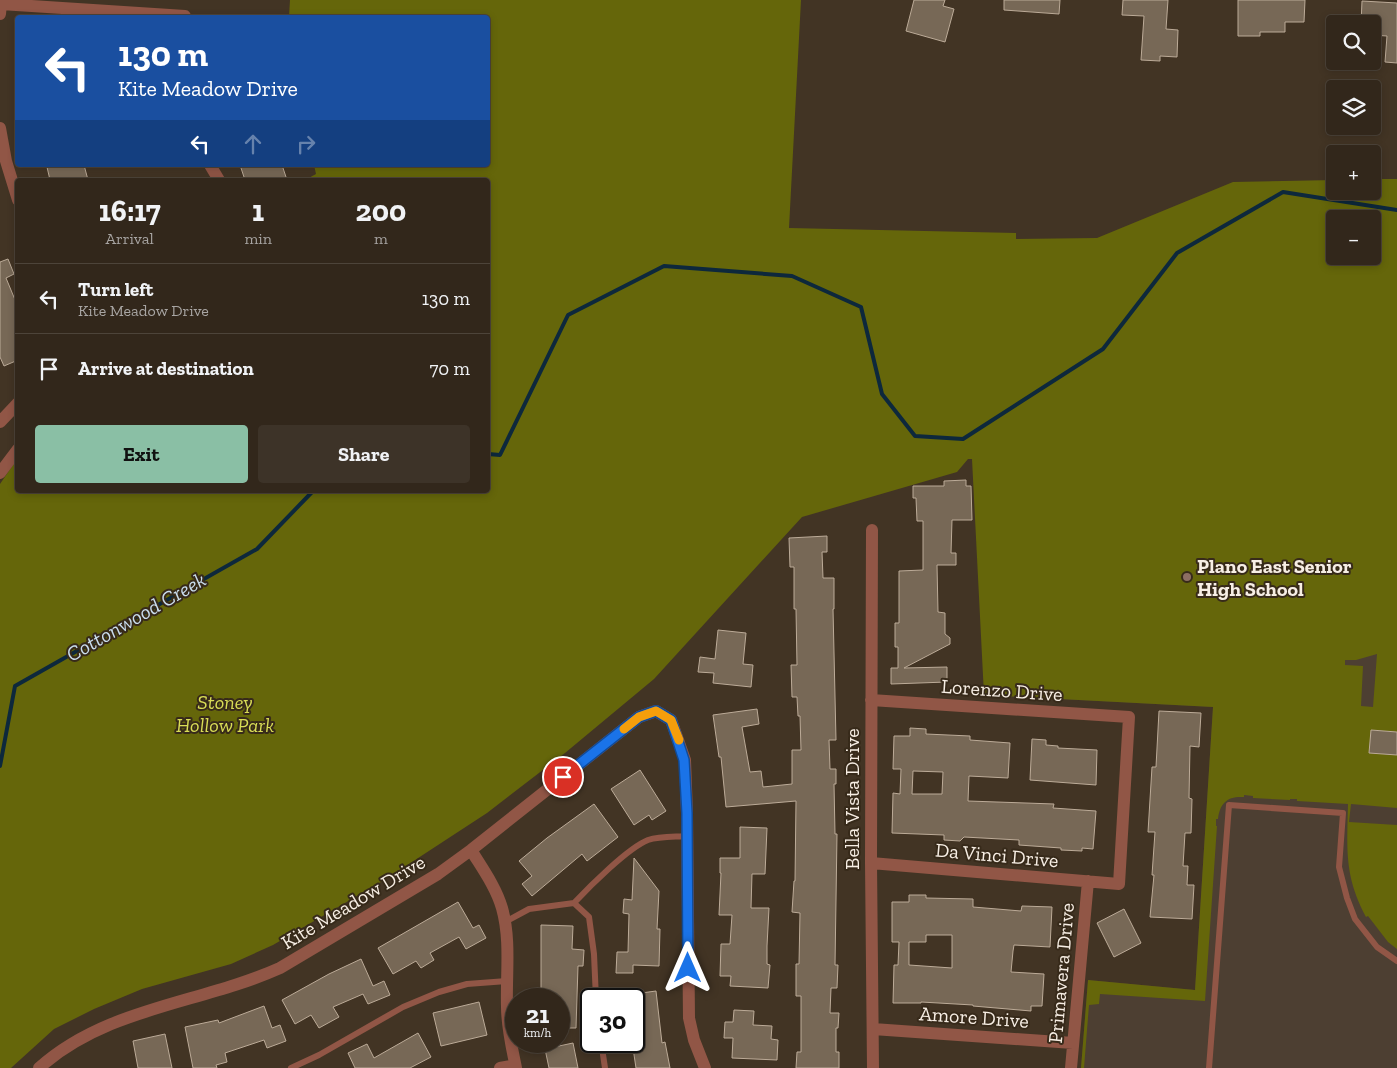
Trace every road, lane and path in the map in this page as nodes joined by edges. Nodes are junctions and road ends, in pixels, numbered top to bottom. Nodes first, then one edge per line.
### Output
1 (1, 4) edge
2 (0, 14) edge
3 (157, 15) edge
4 (0, 128) edge
5 (211, 167) edge
6 (218, 178) edge
7 (15, 190) edge
8 (15, 406) edge
9 (0, 422) edge
10 (15, 453) edge
11 (0, 472) edge
12 (872, 530) dead end
13 (871, 700) junction
14 (687, 836) junction
15 (471, 850) junction
16 (871, 863) junction
17 (1088, 881) junction
18 (1120, 884) joint
19 (574, 903) junction
20 (505, 922) junction
21 (1397, 961) edge
22 (507, 981) junction
23 (596, 988) edge
24 (873, 1029) junction
25 (1073, 1043) junction
26 (603, 1053) edge
27 (516, 1066) edge
28 (39, 1068) edge
29 (291, 1068) edge
30 (500, 1068) edge
31 (605, 1068) edge
32 (705, 1068) edge
33 (874, 1068) edge
34 (1071, 1068) edge
35 (1209, 1068) edge

1 - 2 street
1 - 3 street
4 - 7 street
5 - 6 street
8 - 9 street
10 - 11 street
12 - 13 street, Bella Vista Drive
13 - 16 street, Bella Vista Drive
13 - 18 street, Lorenzo Drive
14 - 15 street, Kite Meadow Drive
14 - 19 lane
14 - 32 street
15 - 20 street
15 - 28 street, Kite Meadow Drive
16 - 17 street, Da Vinci Drive
16 - 24 street, Bella Vista Drive
17 - 18 street, Da Vinci Drive
17 - 25 street, Primavera Drive
19 - 20 lane
19 - 23 lane
20 - 22 street
21 - 35 lane
22 - 27 street
22 - 29 lane
24 - 25 street, Amore Drive
24 - 33 street, Bella Vista Drive
25 - 34 street, Primavera Drive
26 - 31 lane
27 - 30 street

